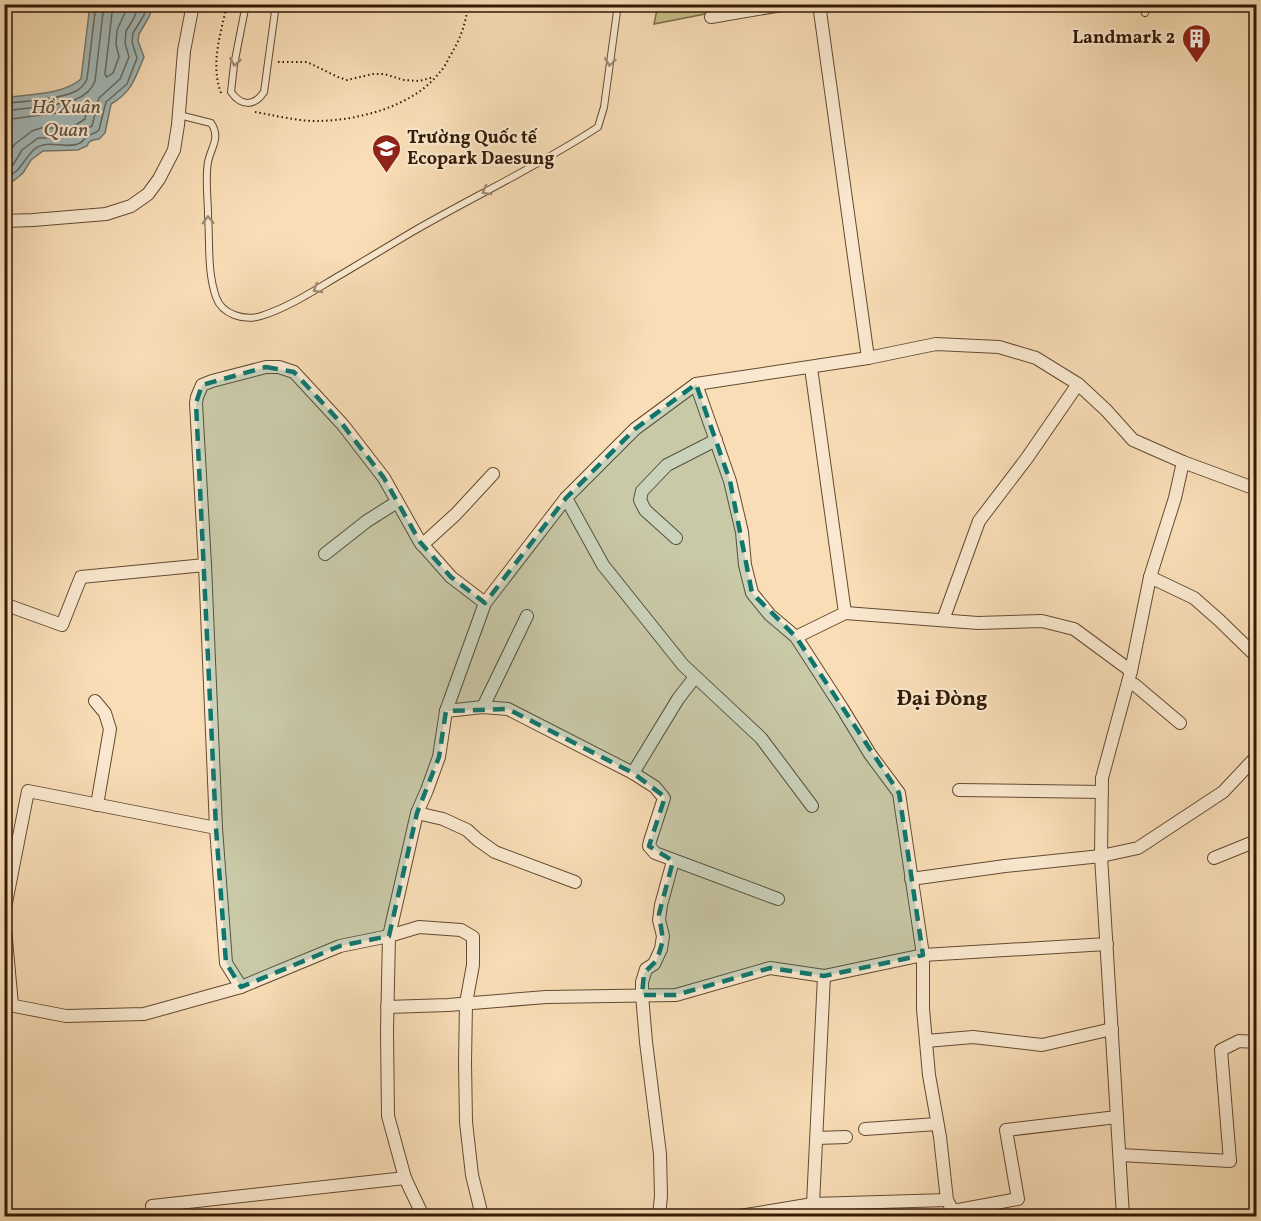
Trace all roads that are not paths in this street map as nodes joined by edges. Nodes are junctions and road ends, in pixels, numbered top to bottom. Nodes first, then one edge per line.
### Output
1 (193, 4) edge
2 (246, 4) edge
3 (276, 4) edge
4 (618, 4) edge
5 (819, 4) edge
6 (1149, 4) edge
7 (780, 5) edge
8 (1145, 13) dead end
9 (711, 17) dead end
10 (179, 115) junction
11 (4, 220) edge
12 (868, 358) junction
13 (811, 368) junction
14 (696, 384) junction
15 (1078, 384) junction
16 (716, 440) junction
17 (1183, 462) junction
18 (493, 474) dead end
19 (1257, 489) edge
20 (566, 498) junction
21 (397, 502) junction
22 (676, 538) dead end
23 (422, 545) junction
24 (326, 555) dead end
25 (205, 565) junction
26 (1150, 578) junction
27 (485, 603) junction
28 (4, 604) edge
29 (845, 613) junction
30 (527, 616) dead end
31 (943, 621) junction
32 (796, 637) junction
33 (1257, 656) edge
34 (1129, 676) junction
35 (695, 677) junction
36 (95, 701) dead end
37 (483, 707) junction
38 (446, 711) junction
39 (1180, 723) dead end
40 (1257, 757) edge
41 (633, 773) junction
42 (959, 790) dead end
43 (1102, 792) junction
44 (97, 805) junction
45 (812, 806) dead end
46 (417, 813) junction
47 (216, 828) junction
48 (1257, 842) edge
49 (1101, 856) junction
50 (1214, 858) dead end
51 (673, 861) junction
52 (911, 879) junction
53 (575, 882) dead end
54 (778, 899) dead end
55 (4, 913) edge
56 (4, 918) edge
57 (389, 936) junction
58 (1107, 944) junction
59 (923, 955) junction
60 (824, 976) junction
61 (242, 987) junction
62 (642, 995) junction
63 (466, 1003) junction
64 (8, 1004) edge
65 (391, 1007) junction
66 (1112, 1029) junction
67 (926, 1041) junction
68 (1257, 1042) edge
69 (1117, 1116) junction
70 (937, 1124) junction
71 (865, 1129) dead end
72 (846, 1137) dead end
73 (817, 1138) junction
74 (1120, 1155) junction
75 (405, 1178) junction
76 (846, 1203) junction
77 (813, 1204) junction
78 (152, 1206) dead end
79 (951, 1209) edge
80 (423, 1216) edge
81 (482, 1216) edge
82 (659, 1216) edge
83 (740, 1216) edge
84 (845, 1216) edge
85 (1123, 1216) edge

1 - 10 street
2 -> 3 lane
4 -> 10 lane
5 - 12 street
6 - 8 lane
7 - 9 street
10 - 11 street
12 - 13 street
12 - 15 street
13 - 14 street
13 - 29 street
14 - 16 street
14 - 20 street
15 - 17 street
15 - 31 street
16 - 22 street
16 - 32 street
17 - 19 street
17 - 26 street
18 - 23 street
20 - 27 street
20 - 35 street
21 - 23 street
21 - 24 street
21 - 25 street
23 - 27 street
25 - 28 street
25 - 47 street
26 - 33 street
26 - 34 street
27 - 38 street
29 - 31 street
29 - 32 street
30 - 37 street
31 - 34 street
32 - 52 street
34 - 39 street
34 - 43 street
35 - 41 street
35 - 45 street
36 - 44 street
37 - 38 street
37 - 41 street
38 - 46 street
40 - 49 street
41 - 51 street
42 - 43 street
43 - 49 street
44 - 47 street
44 - 55 street
46 - 53 street
46 - 57 street
47 - 61 street
48 - 50 street
49 - 52 street
49 - 58 street
51 - 54 street
51 - 62 street
52 - 59 street
56 - 64 street
57 - 61 street
57 - 63 street
57 - 65 street
58 - 59 street
58 - 66 street
59 - 60 street
59 - 67 street
60 - 62 street
60 - 73 street
61 - 64 street
62 - 63 street
62 - 82 street
63 - 65 street
63 - 81 street
65 - 75 street
66 - 67 street
66 - 69 street
67 - 70 street
68 - 74 street
69 - 74 street
69 - 79 street
70 - 71 street
70 - 79 street
72 - 73 street
73 - 77 street
74 - 85 street
75 - 78 street
75 - 80 street
76 - 77 street
76 - 79 street
76 - 84 street
77 - 83 street

